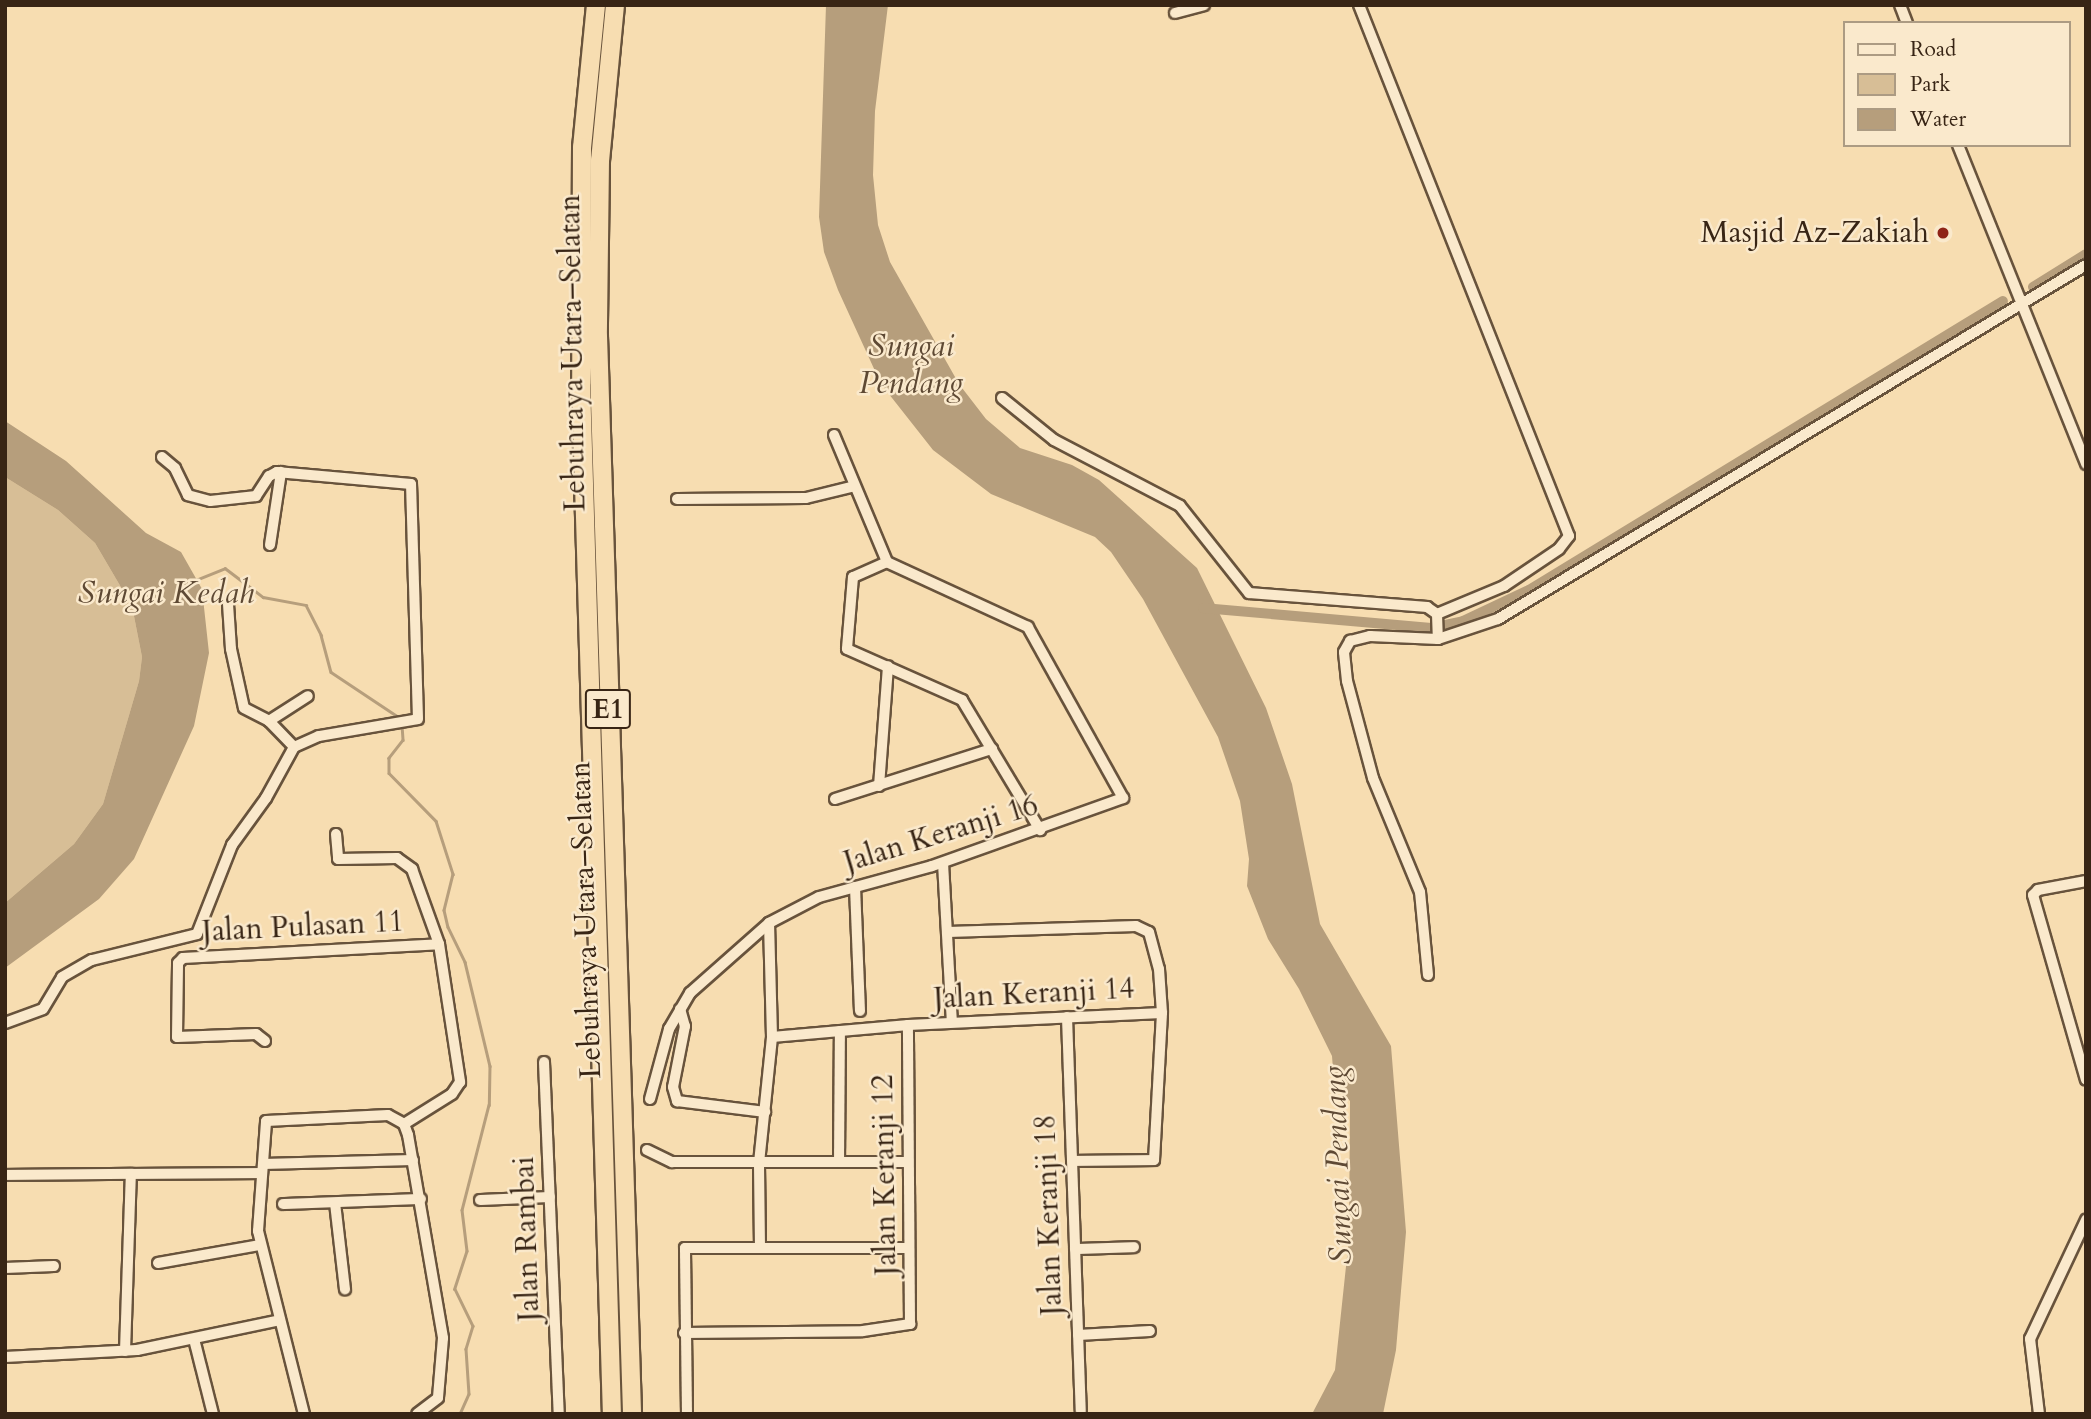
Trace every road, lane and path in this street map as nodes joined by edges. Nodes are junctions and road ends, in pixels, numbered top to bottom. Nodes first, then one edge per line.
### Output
1 (596, 5) edge
2 (615, 5) edge
3 (1204, 5) edge
4 (1359, 5) edge
5 (1175, 13) dead end
6 (1959, 147) edge
7 (2086, 265) edge
8 (2023, 302) junction
9 (1002, 398) dead end
10 (834, 435) dead end
11 (162, 457) dead end
12 (2086, 464) edge
13 (281, 472) junction
14 (855, 486) junction
15 (677, 499) dead end
16 (270, 545) dead end
17 (887, 562) junction
18 (228, 604) dead end
19 (1437, 616) junction
20 (1438, 634) junction
21 (888, 666) junction
22 (309, 696) dead end
23 (269, 722) junction
24 (294, 747) junction
25 (992, 749) junction
26 (879, 786) junction
27 (835, 799) dead end
28 (1040, 830) junction
29 (336, 834) dead end
30 (943, 863) junction
31 (2086, 881) edge
32 (855, 887) junction
33 (769, 923) junction
34 (948, 932) junction
35 (439, 944) junction
36 (1428, 975) dead end
37 (680, 1009) junction
38 (860, 1011) dead end
39 (1162, 1013) junction
40 (1067, 1017) junction
41 (952, 1022) junction
42 (5, 1023) edge
43 (908, 1025) junction
44 (840, 1031) junction
45 (772, 1037) junction
46 (265, 1041) dead end
47 (544, 1062) dead end
48 (2086, 1080) edge
49 (650, 1099) dead end
50 (765, 1112) junction
51 (404, 1124) junction
52 (647, 1150) dead end
53 (413, 1160) junction
54 (1073, 1161) junction
55 (839, 1162) junction
56 (908, 1162) junction
57 (760, 1163) junction
58 (262, 1168) junction
59 (131, 1174) junction
60 (5, 1175) edge
61 (550, 1197) junction
62 (421, 1199) junction
63 (480, 1200) dead end
64 (335, 1203) junction
65 (283, 1204) dead end
66 (2086, 1220) edge
67 (260, 1245) junction
68 (760, 1247) junction
69 (1134, 1247) dead end
70 (909, 1248) junction
71 (1075, 1249) junction
72 (158, 1263) dead end
73 (54, 1266) dead end
74 (5, 1268) edge
75 (345, 1289) dead end
76 (280, 1320) junction
77 (1150, 1331) dead end
78 (684, 1333) junction
79 (1078, 1335) junction
80 (194, 1339) junction
81 (125, 1351) junction
82 (5, 1357) edge
83 (1081, 1411) dead end
84 (213, 1414) edge
85 (304, 1414) edge
86 (417, 1414) edge
87 (559, 1414) edge
88 (612, 1414) edge
89 (632, 1414) edge
90 (687, 1414) edge
91 (2039, 1414) edge

1 - 88 highway, Lebuhraya Utara–Selatan / E1
2 - 89 highway, Lebuhraya Utara–Selatan / E1
3 - 5 street
4 - 19 street
6 - 8 street
7 - 8 street
8 - 12 street
8 - 20 street
9 - 19 street
10 - 14 street
11 - 13 street
13 - 16 street
13 - 24 street
14 - 15 street
14 - 17 street
17 - 21 street
17 - 28 street, Jalan Keranji 16
18 - 23 street
19 - 20 street
20 - 36 street
21 - 25 street
21 - 26 street
22 - 23 street
23 - 24 street
24 - 42 street
25 - 26 street
25 - 28 street
26 - 27 street
28 - 30 street, Jalan Keranji 16
29 - 35 street
30 - 32 street, Jalan Keranji 16
30 - 34 street
31 - 48 street
32 - 33 street, Jalan Keranji 16
32 - 38 street
33 - 37 street, Jalan Keranji 16
33 - 45 street
34 - 39 street
34 - 41 street
35 - 46 street, Jalan Pulasan 11
35 - 51 street
37 - 49 street, Jalan Keranji 16
37 - 50 street
39 - 40 street, Jalan Keranji 14
39 - 54 street
40 - 41 street, Jalan Keranji 14
40 - 54 street, Jalan Keranji 18
41 - 43 street, Jalan Keranji 14
43 - 44 street, Jalan Keranji 14
43 - 56 street, Jalan Keranji 12
44 - 45 street, Jalan Keranji 14
44 - 55 street
45 - 50 street
47 - 61 street, Jalan Rambai
50 - 57 street
51 - 53 street
51 - 58 street
52 - 57 street
53 - 58 street
53 - 62 street
54 - 71 street, Jalan Keranji 18
55 - 56 street
55 - 57 street
56 - 70 street, Jalan Keranji 12
57 - 68 street
58 - 59 street
58 - 67 street
59 - 60 street
59 - 81 street
61 - 63 street
61 - 87 street, Jalan Rambai
62 - 64 street
62 - 86 street
64 - 65 street
64 - 75 street
66 - 91 street
67 - 72 street
67 - 76 street
68 - 70 street
68 - 78 street
69 - 71 street
70 - 78 street, Jalan Keranji 12
71 - 79 street, Jalan Keranji 18
73 - 74 street
76 - 80 street
76 - 85 street
77 - 79 street
78 - 90 street
79 - 83 street, Jalan Keranji 18
80 - 81 street
80 - 84 street
81 - 82 street

